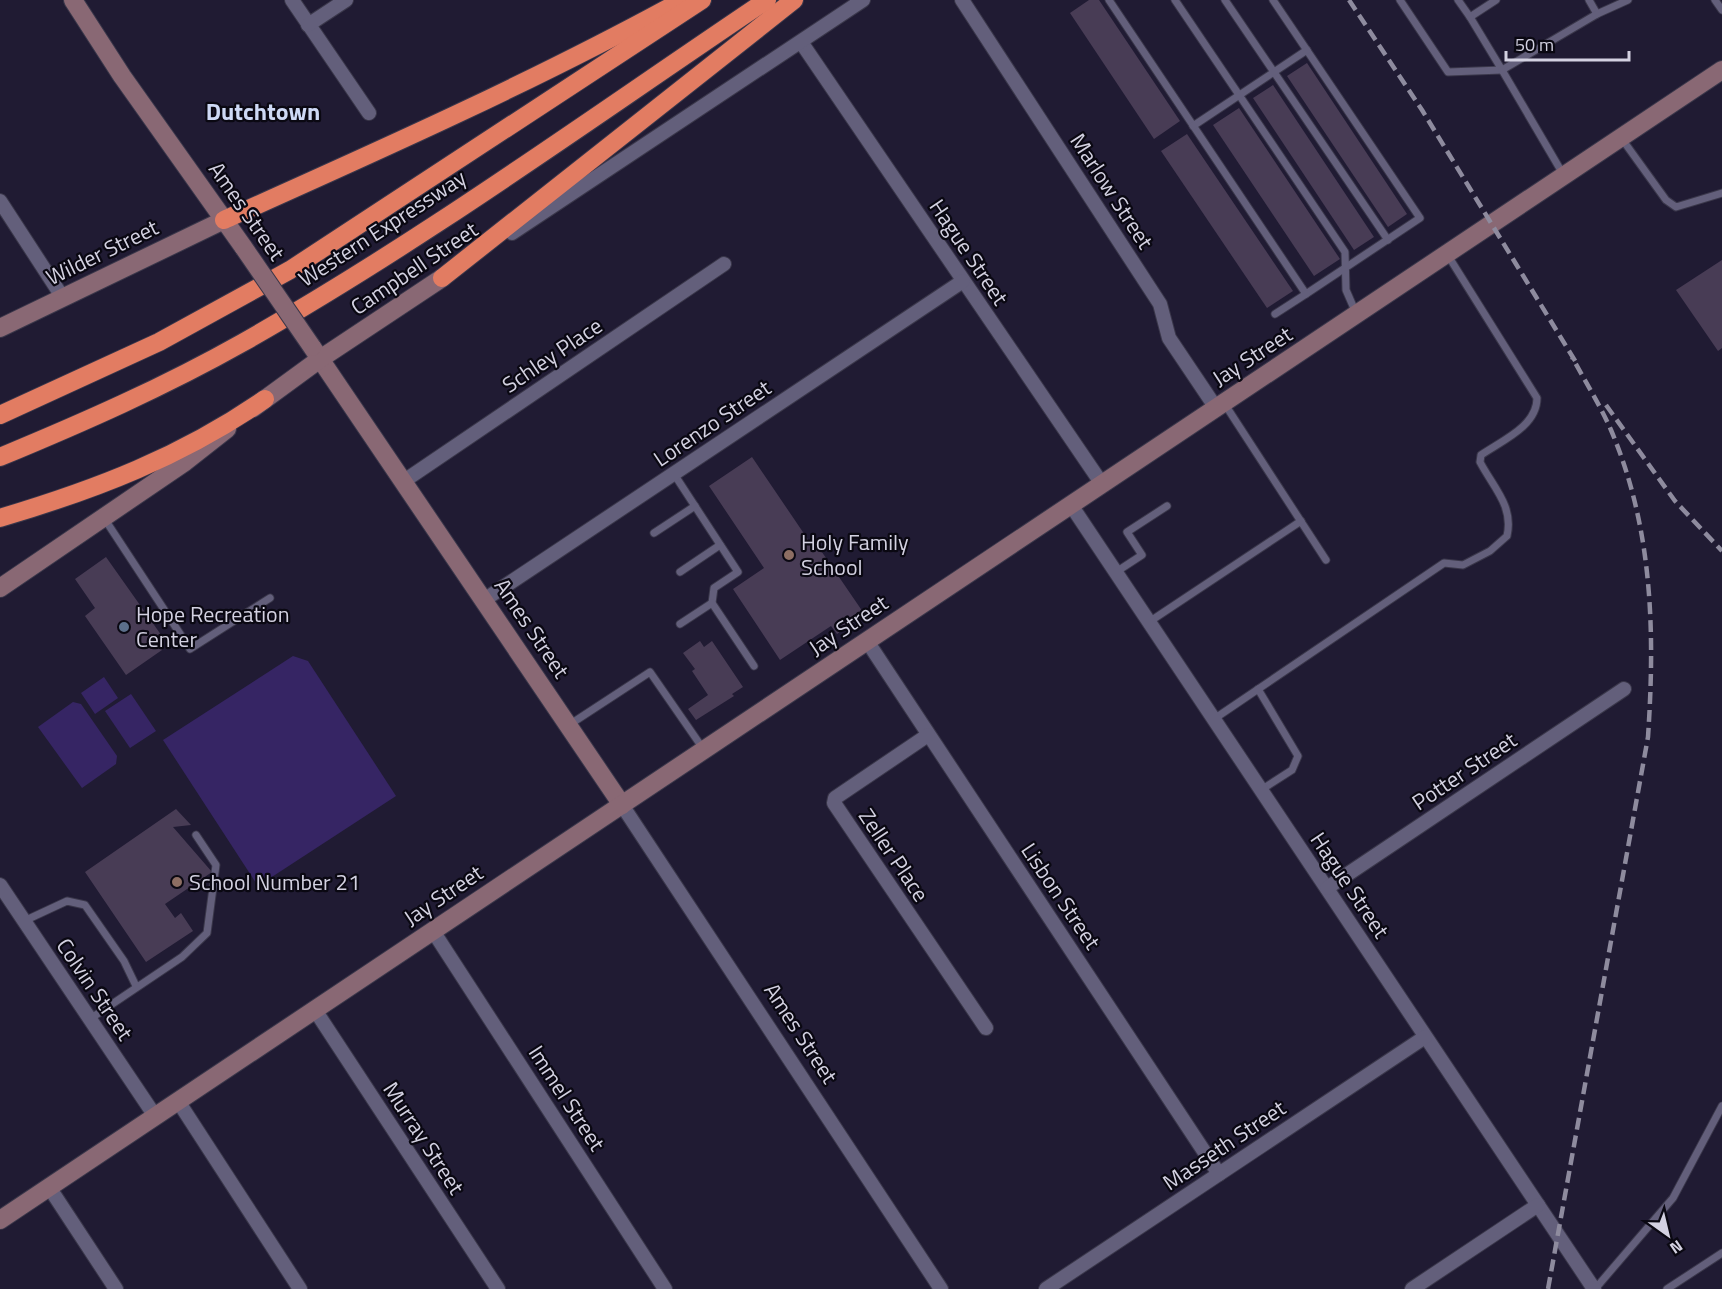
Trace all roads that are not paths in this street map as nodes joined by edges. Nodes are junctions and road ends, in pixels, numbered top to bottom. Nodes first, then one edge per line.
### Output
1 (73, 0) edge
2 (292, 0) edge
3 (346, 0) edge
4 (683, 0) edge
5 (702, 0) edge
6 (767, 0) edge
7 (794, 0) edge
8 (863, 0) edge
9 (962, 0) edge
10 (1109, 0) edge
11 (1175, 0) edge
12 (1225, 0) edge
13 (1273, 0) edge
14 (1400, 0) edge
15 (1458, 0) edge
16 (1496, 0) edge
17 (1588, 0) edge
18 (1628, 0) edge
19 (1715, 0) edge
20 (1722, 10) edge
21 (1598, 14) junction
22 (1470, 17) junction
23 (308, 25) junction
24 (801, 42) junction
25 (1307, 50) junction
26 (1502, 70) junction
27 (1722, 70) edge
28 (1274, 72) junction
29 (1239, 96) junction
30 (369, 113) dead end
31 (1193, 126) junction
32 (1621, 138) junction
33 (1564, 176) junction
34 (1722, 193) edge
35 (0, 201) edge
36 (224, 220) junction
37 (1388, 240) junction
38 (1447, 254) junction
39 (724, 264) dead end
40 (1345, 270) junction
41 (442, 278) junction
42 (963, 281) junction
43 (1306, 294) junction
44 (63, 298) junction
45 (1275, 314) dead end
46 (1358, 315) junction
47 (0, 328) edge
48 (316, 353) junction
49 (265, 399) junction
50 (1220, 406) junction
51 (0, 415) edge
52 (0, 457) edge
53 (674, 474) junction
54 (404, 481) junction
55 (1102, 484) junction
56 (1071, 505) junction
57 (695, 506) junction
58 (1167, 506) dead end
59 (0, 518) edge
60 (104, 518) junction
61 (1300, 521) junction
62 (654, 533) dead end
63 (720, 545) junction
64 (1326, 560) dead end
65 (680, 572) dead end
66 (1116, 572) junction
67 (0, 588) edge
68 (270, 598) dead end
69 (484, 600) junction
70 (712, 603) junction
71 (1149, 622) junction
72 (680, 624) dead end
73 (867, 641) junction
74 (754, 666) dead end
75 (1258, 689) junction
76 (1624, 689) dead end
77 (1214, 719) junction
78 (569, 725) junction
79 (928, 735) junction
80 (704, 750) junction
81 (1261, 790) junction
82 (622, 805) junction
83 (196, 835) dead end
84 (0, 885) edge
85 (1327, 888) junction
86 (24, 921) junction
87 (433, 931) junction
88 (135, 986) junction
89 (315, 1010) junction
90 (90, 1019) junction
91 (986, 1028) dead end
92 (1425, 1037) junction
93 (178, 1101) junction
94 (1722, 1106) edge
95 (155, 1116) junction
96 (1220, 1174) junction
97 (49, 1187) junction
98 (1538, 1205) junction
99 (0, 1220) edge
100 (1721, 1255) edge
101 (116, 1289) edge
102 (300, 1289) edge
103 (498, 1289) edge
104 (665, 1289) edge
105 (941, 1289) edge
106 (1046, 1289) edge
107 (1412, 1289) edge
108 (1594, 1289) edge
109 (1667, 1289) edge

1 - 36 street, Ames Street
2 - 23 street
3 - 23 street
4 - 36 highway
5 - 51 highway, Western Expressway
6 - 52 highway, Western Expressway
7 - 41 highway
8 - 24 street, Campbell Street
9 - 50 street, Marlow Street
10 - 31 lane
11 - 29 lane
12 - 28 lane
13 - 25 lane
14 - 26 lane
15 - 22 lane
16 - 22 lane
17 - 21 lane
18 - 21 lane
19 - 20 lane
21 - 26 lane
22 - 26 lane
23 - 30 street
24 - 41 street, Campbell Street
24 - 42 street, Hague Street
25 - 28 lane
25 - 37 lane
26 - 33 lane
27 - 32 street, Jay Street
28 - 29 lane
28 - 37 lane
29 - 31 lane
29 - 40 lane
31 - 43 lane
32 - 33 street, Jay Street
32 - 34 lane
33 - 38 street, Jay Street
35 - 44 street
36 - 44 street, Wilder Street
36 - 48 street, Ames Street, bridge
37 - 40 lane
38 - 46 street, Jay Street
38 - 75 lane
39 - 54 street, Schley Place
40 - 43 lane
40 - 46 lane
41 - 48 street, Campbell Street
42 - 53 street, Lorenzo Street
42 - 55 street, Hague Street
43 - 45 lane
44 - 47 street, Wilder Street
46 - 50 street, Jay Street
48 - 49 street, Campbell Street
48 - 54 street, Ames Street
49 - 59 highway
49 - 60 street, Campbell Street
50 - 55 street, Jay Street
50 - 61 lane
53 - 57 lane
53 - 69 street, Lorenzo Street
54 - 69 street, Ames Street
55 - 56 street, Jay Street
56 - 66 street, Hague Street
56 - 73 street, Jay Street
57 - 62 lane
57 - 63 lane
58 - 66 lane
60 - 67 street, Campbell Street
60 - 68 lane
61 - 64 lane
61 - 71 lane
63 - 65 lane
63 - 70 lane
66 - 71 street, Hague Street
69 - 78 street, Ames Street
70 - 72 lane
70 - 74 lane
71 - 77 street, Hague Street
73 - 79 street, Lisbon Street
73 - 80 street, Jay Street
75 - 77 lane
75 - 81 lane
76 - 85 street, Potter Street
77 - 81 street, Hague Street
78 - 80 lane
78 - 82 street, Ames Street
79 - 91 street, Zeller Place
79 - 96 street, Lisbon Street
80 - 82 street, Jay Street
81 - 85 street, Hague Street
82 - 87 street, Jay Street
82 - 105 street, Ames Street
83 - 88 lane
84 - 86 street, Colvin Street
85 - 92 street, Hague Street
86 - 88 lane
86 - 90 street, Colvin Street
87 - 89 street, Jay Street
87 - 104 street, Immel Street
88 - 90 lane
89 - 93 street, Jay Street
89 - 103 street, Murray Street
90 - 95 street, Colvin Street
92 - 96 street, Masseth Street
92 - 98 street, Hague Street
93 - 95 street, Jay Street
93 - 102 street
94 - 108 lane
95 - 97 street, Jay Street
96 - 106 street, Masseth Street
97 - 99 street, Jay Street
97 - 101 street
98 - 107 street
98 - 108 street, Hague Street
100 - 109 lane

